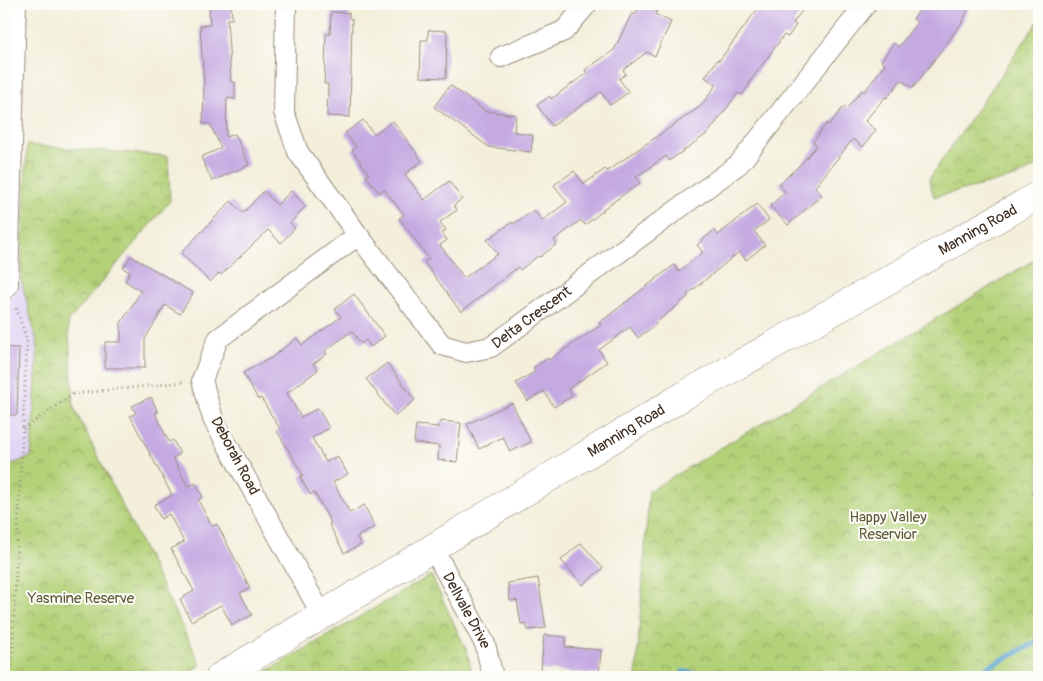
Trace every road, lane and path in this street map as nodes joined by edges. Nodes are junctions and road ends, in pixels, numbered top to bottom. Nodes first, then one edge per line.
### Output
1 (16, 4) edge
2 (286, 4) edge
3 (587, 4) edge
4 (866, 4) edge
5 (501, 57) dead end
6 (9, 81) edge
7 (1039, 195) edge
8 (358, 235) junction
9 (6, 288) edge
10 (202, 380) junction
11 (23, 428) junction
12 (1039, 486) edge
13 (1039, 504) edge
14 (433, 548) junction
15 (322, 615) junction
16 (11, 677) edge
17 (220, 677) edge
18 (493, 677) edge

1 - 6 street
2 - 8 street, Delta Crescent
3 - 5 street
4 - 8 street, Delta Crescent
6 - 9 street
7 - 14 street, Manning Road
8 - 10 street
9 - 11 path
10 - 11 path
10 - 15 street, Deborah Road
11 - 16 path
12 - 13 path
14 - 15 street, Manning Road
14 - 18 street, Dellvale Drive
15 - 17 street, Manning Road

